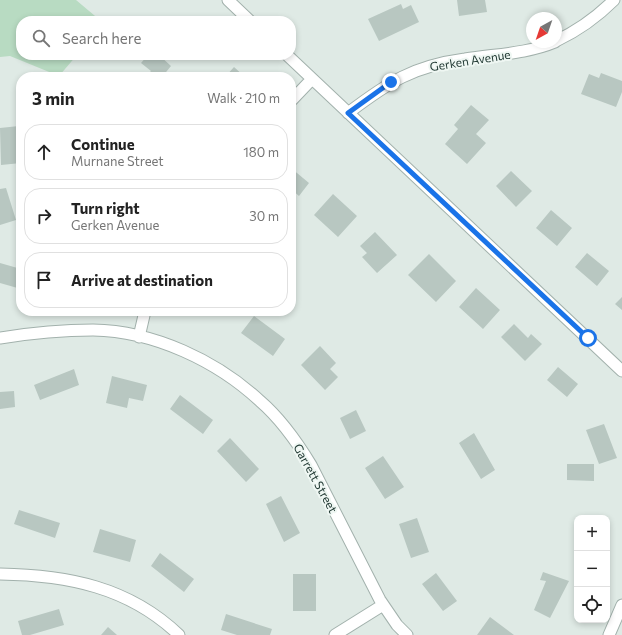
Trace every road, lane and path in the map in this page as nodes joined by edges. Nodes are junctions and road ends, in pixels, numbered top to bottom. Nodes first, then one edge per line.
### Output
1 (228, 0) edge
2 (614, 0) edge
3 (620, 0) edge
4 (622, 2) edge
5 (245, 16) edge
6 (562, 38) edge
7 (538, 48) edge
8 (292, 60) edge
9 (312, 79) junction
10 (296, 95) edge
11 (348, 113) junction
12 (144, 316) edge
13 (138, 337) junction
14 (0, 338) edge
15 (622, 371) edge
16 (0, 574) edge
17 (622, 604) edge
18 (383, 605) junction
19 (179, 635) edge
20 (335, 635) edge
21 (407, 635) edge
22 (609, 635) edge

1 - 5 street
2 - 6 street, Gerken Avenue
3 - 4 street
7 - 11 street, Gerken Avenue
8 - 9 street
9 - 10 street
9 - 11 street
11 - 15 street
12 - 13 street
13 - 14 street, Garrett Street
13 - 18 street, Garrett Street
16 - 19 street
17 - 22 street
18 - 20 street
18 - 21 street, Garrett Street

